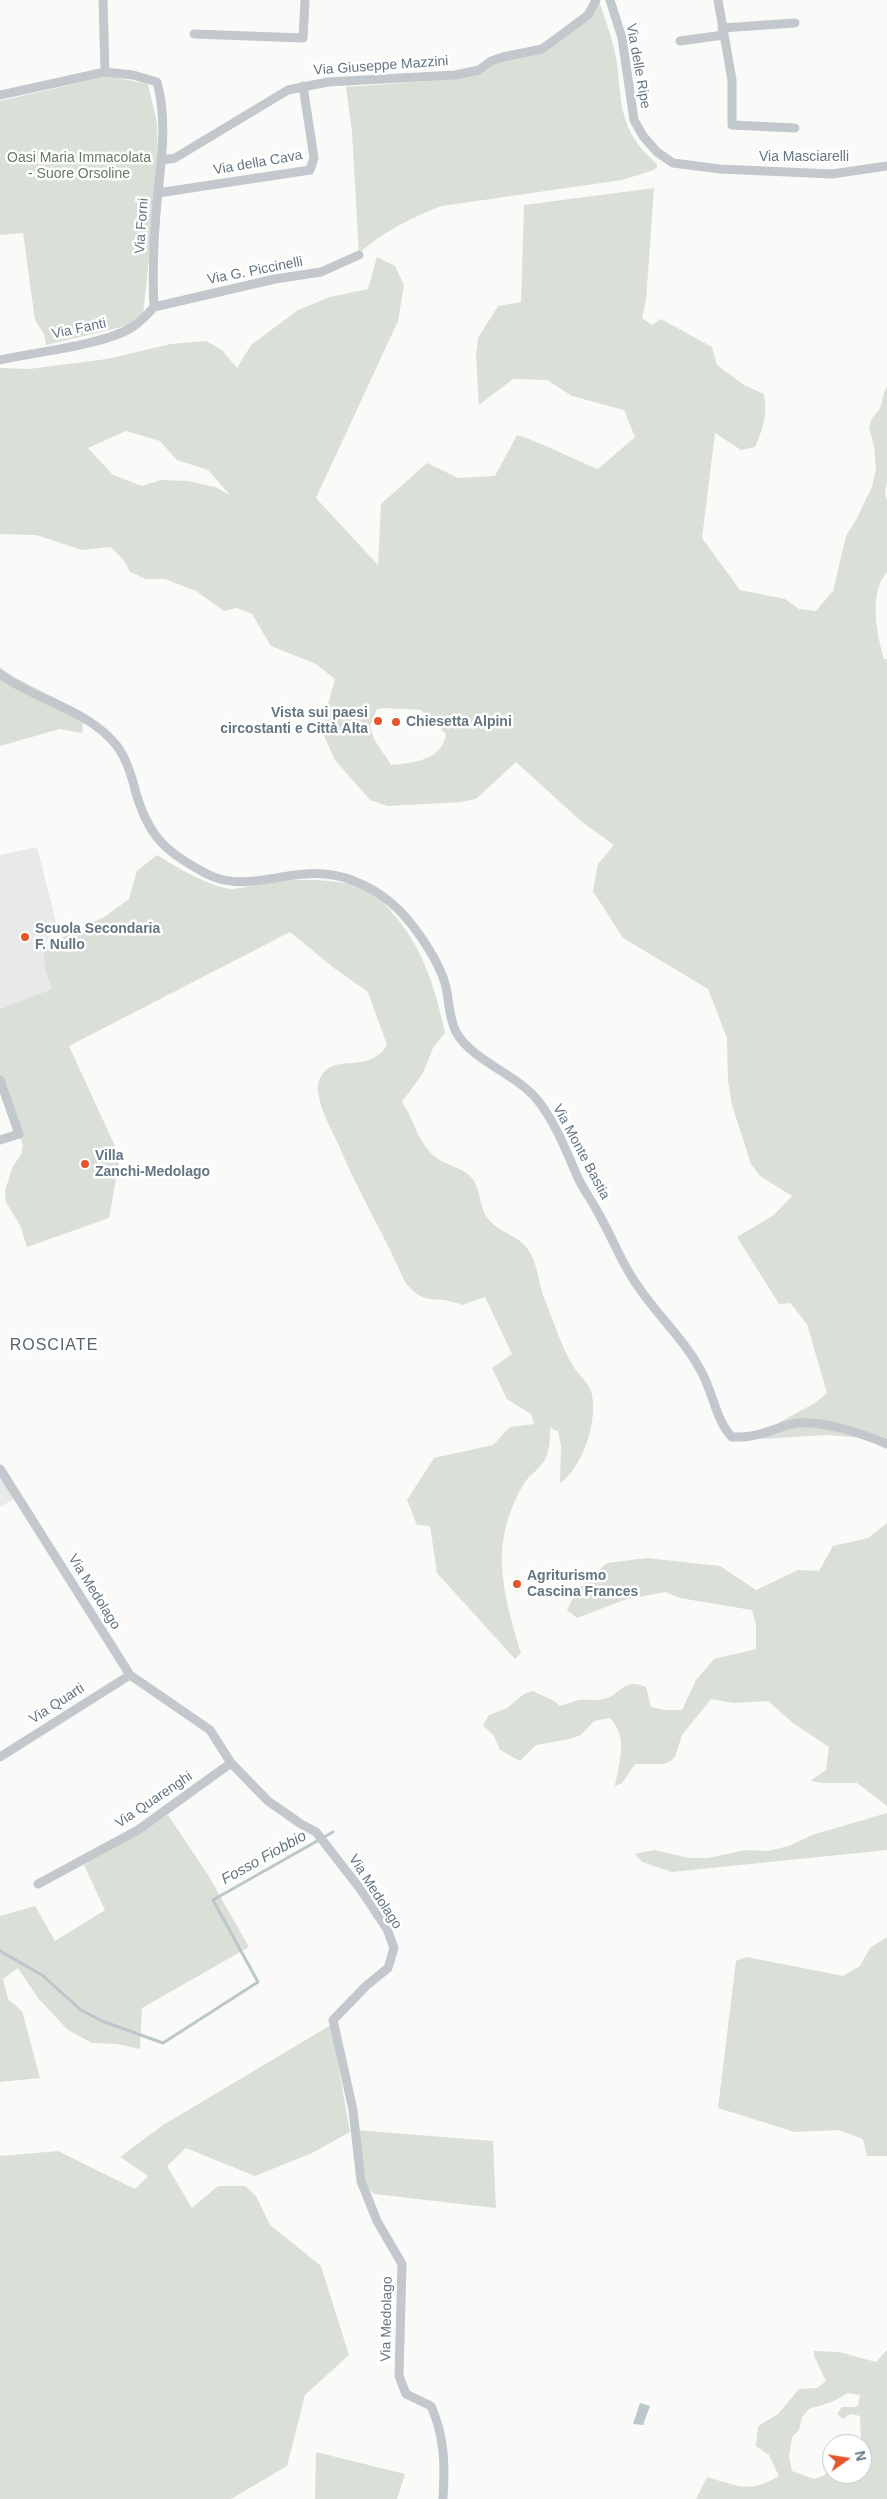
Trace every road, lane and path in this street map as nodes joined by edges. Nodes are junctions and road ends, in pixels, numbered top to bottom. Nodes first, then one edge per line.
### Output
1 (103, 0) edge
2 (305, 0) edge
3 (596, 0) edge
4 (610, 0) edge
5 (718, 0) edge
6 (795, 23) dead end
7 (723, 32) junction
8 (194, 34) dead end
9 (680, 41) dead end
10 (105, 72) junction
11 (303, 86) junction
12 (0, 95) edge
13 (794, 128) dead end
14 (163, 160) junction
15 (887, 166) edge
16 (720, 169) joint
17 (158, 193) junction
18 (358, 255) dead end
19 (154, 307) junction
20 (0, 360) edge
21 (0, 674) edge
22 (1, 1082) edge
23 (0, 1140) edge
24 (887, 1444) edge
25 (0, 1469) edge
26 (130, 1675) junction
27 (0, 1757) edge
28 (231, 1764) junction
29 (38, 1884) dead end
30 (443, 2499) edge

1 - 10 street
2 - 8 street
3 - 11 street, Via Giuseppe Mazzini
4 - 16 street, Via delle Ripe
5 - 7 street
6 - 7 street
7 - 9 street
7 - 13 street
10 - 12 street
10 - 14 street, Via Forni
11 - 14 street, Via Giuseppe Mazzini
11 - 17 street, Via della Cava
14 - 17 street, Via Forni
15 - 16 street, Via Masciarelli
17 - 19 street, Via Forni
18 - 19 street, Via G. Piccinelli
19 - 20 street, Via Fanti
21 - 24 street, Via Monte Bastia
22 - 23 street
25 - 26 street, Via Medolago
26 - 27 street, Via Quarti
26 - 28 street, Via Medolago
28 - 29 street, Via Quarenghi
28 - 30 street, Via Medolago

